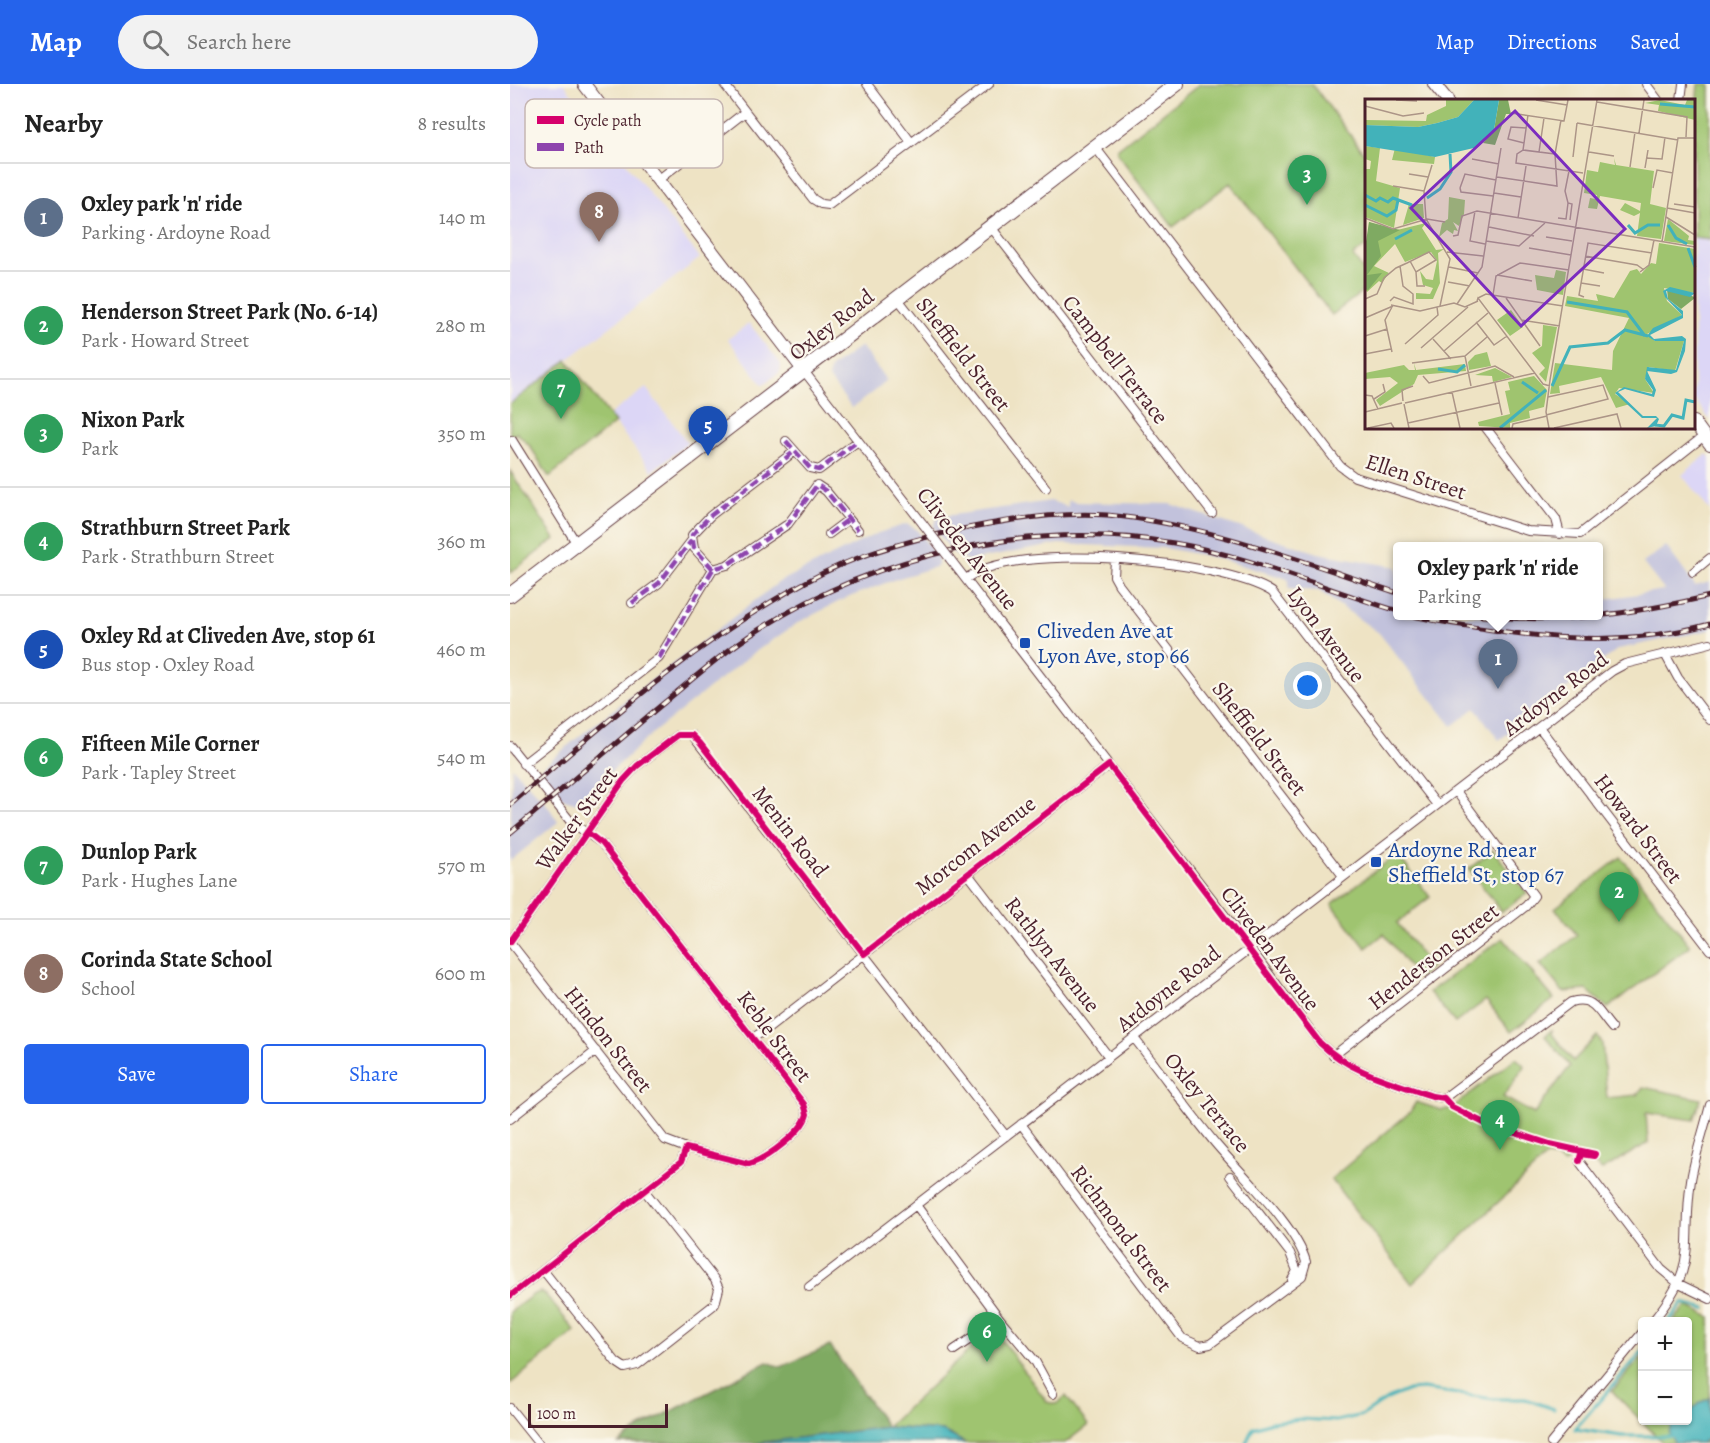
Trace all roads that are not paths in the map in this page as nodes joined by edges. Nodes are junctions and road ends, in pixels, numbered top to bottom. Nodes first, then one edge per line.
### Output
1 (584, 84) edge
2 (724, 84) edge
3 (867, 84) edge
4 (989, 84) edge
5 (1177, 84) edge
6 (1434, 84) edge
7 (1646, 84) edge
8 (1683, 84) edge
9 (596, 99) edge
10 (1446, 99) edge
11 (1657, 99) edge
12 (1681, 99) edge
13 (745, 112) junction
14 (723, 129) edge
15 (911, 142) junction
16 (1095, 147) junction
17 (649, 168) edge
18 (673, 168) edge
19 (658, 180) junction
20 (991, 227) junction
21 (898, 298) junction
22 (804, 371) junction
23 (1695, 423) edge
24 (1487, 429) edge
25 (512, 440) dead end
26 (1707, 440) edge
27 (786, 441) dead end
28 (858, 441) junction
29 (795, 451) junction
30 (819, 470) junction
31 (817, 486) junction
32 (1046, 488) dead end
33 (1212, 513) dead end
34 (849, 519) junction
35 (858, 530) dead end
36 (829, 534) dead end
37 (1560, 534) junction
38 (692, 540) junction
39 (577, 544) junction
40 (1710, 558) edge
41 (1114, 560) junction
42 (713, 569) junction
43 (1693, 572) dead end
44 (966, 579) junction
45 (510, 595) edge
46 (632, 603) dead end
47 (1710, 644) edge
48 (1665, 654) junction
49 (1710, 720) edge
50 (1539, 727) junction
51 (687, 734) joint
52 (510, 746) edge
53 (523, 764) junction
54 (1109, 765) junction
55 (1456, 791) junction
56 (1437, 805) junction
57 (586, 832) junction
58 (968, 874) junction
59 (1343, 876) junction
60 (510, 942) edge
61 (1250, 948) junction
62 (1710, 950) edge
63 (864, 954) junction
64 (1612, 1028) dead end
65 (754, 1037) junction
66 (1134, 1038) junction
67 (596, 1051) junction
68 (1333, 1056) junction
69 (1109, 1057) junction
70 (1710, 1105) edge
71 (510, 1119) edge
72 (1021, 1124) junction
73 (1006, 1136) junction
74 (687, 1148) junction
75 (1579, 1161) dead end
76 (1230, 1176) dead end
77 (1256, 1189) junction
78 (644, 1190) junction
79 (1247, 1195) junction
80 (916, 1205) junction
81 (543, 1270) junction
82 (1290, 1283) junction
83 (1679, 1284) junction
84 (810, 1287) dead end
85 (510, 1296) edge
86 (1710, 1299) edge
87 (1656, 1317) edge
88 (1000, 1318) junction
89 (1638, 1337) edge
90 (1200, 1346) joint
91 (954, 1350) dead end
92 (1053, 1394) dead end
93 (510, 1408) edge
94 (538, 1443) edge
95 (1551, 1443) edge

1 - 9 street, Cliveden Avenue
2 - 13 street
3 - 15 street
4 - 15 street
5 - 16 main road, Oxley Road
6 - 10 street
7 - 11 street
8 - 12 street
13 - 14 street
13 - 15 street
16 - 20 main road, Oxley Road
16 - 37 street, Ellen Street
17 - 19 street, Cliveden Avenue
18 - 19 street
19 - 22 street, Cliveden Avenue
20 - 21 main road, Oxley Road
20 - 33 street, Campbell Terrace
21 - 22 main road, Oxley Road
21 - 32 street, Sheffield Street
22 - 28 street, Cliveden Avenue
22 - 39 main road, Oxley Road
23 - 26 street
24 - 37 street
25 - 39 street
26 - 37 street, Ellen Street
27 - 29 street
28 - 30 street
28 - 44 street, Cliveden Avenue, bridge
29 - 30 street
29 - 38 street
30 - 31 street
31 - 34 street
31 - 42 street
34 - 35 street
34 - 36 street
38 - 42 street
38 - 46 street
39 - 45 main road, Oxley Road
40 - 43 street
41 - 44 street, Lyon Avenue
41 - 56 street, Lyon Avenue
41 - 59 street, Sheffield Street
42 - 53 street
44 - 54 street, Cliveden Avenue
47 - 48 street, Ardoyne Road
48 - 49 street
48 - 50 street, Ardoyne Road
50 - 55 street, Ardoyne Road
50 - 62 street, Howard Street
51 - 57 street, Walker Street
51 - 63 street, Menin Road
52 - 53 street, Keble Street
53 - 57 street, Keble Street
54 - 58 street, Morcom Avenue
54 - 61 street, Cliveden Avenue
55 - 56 street, Ardoyne Road
55 - 68 street, Henderson Street
56 - 59 street, Ardoyne Road
57 - 60 street, Walker Street
57 - 65 street, Keble Street
58 - 63 street, Morcom Avenue
58 - 69 street, Rathlyn Avenue
59 - 61 street, Ardoyne Road
60 - 67 street, Hindon Street
61 - 66 street, Ardoyne Road
61 - 68 street, Cliveden Avenue
63 - 65 street, Morcom Avenue
63 - 73 street, Menin Road
64 - 68 street, Cliveden Avenue
65 - 74 street, Keble Street
66 - 69 street, Ardoyne Road
66 - 77 street, Oxley Terrace
67 - 71 street
67 - 74 street, Hindon Street
69 - 72 street, Ardoyne Road
70 - 83 street
72 - 73 street, Ardoyne Road
72 - 90 street, Richmond Street
73 - 80 street, Ardoyne Road
74 - 78 street
75 - 83 street
76 - 79 street, Oxley Terrace
77 - 79 street
77 - 82 street, Oxley Terrace
78 - 81 street
78 - 81 street
79 - 82 street, Oxley Terrace
80 - 84 street, Ardoyne Road
80 - 88 street
81 - 85 street
82 - 90 street, Oxley Terrace
83 - 86 street
83 - 87 street
88 - 91 street
88 - 92 street
89 - 95 street
93 - 94 street

